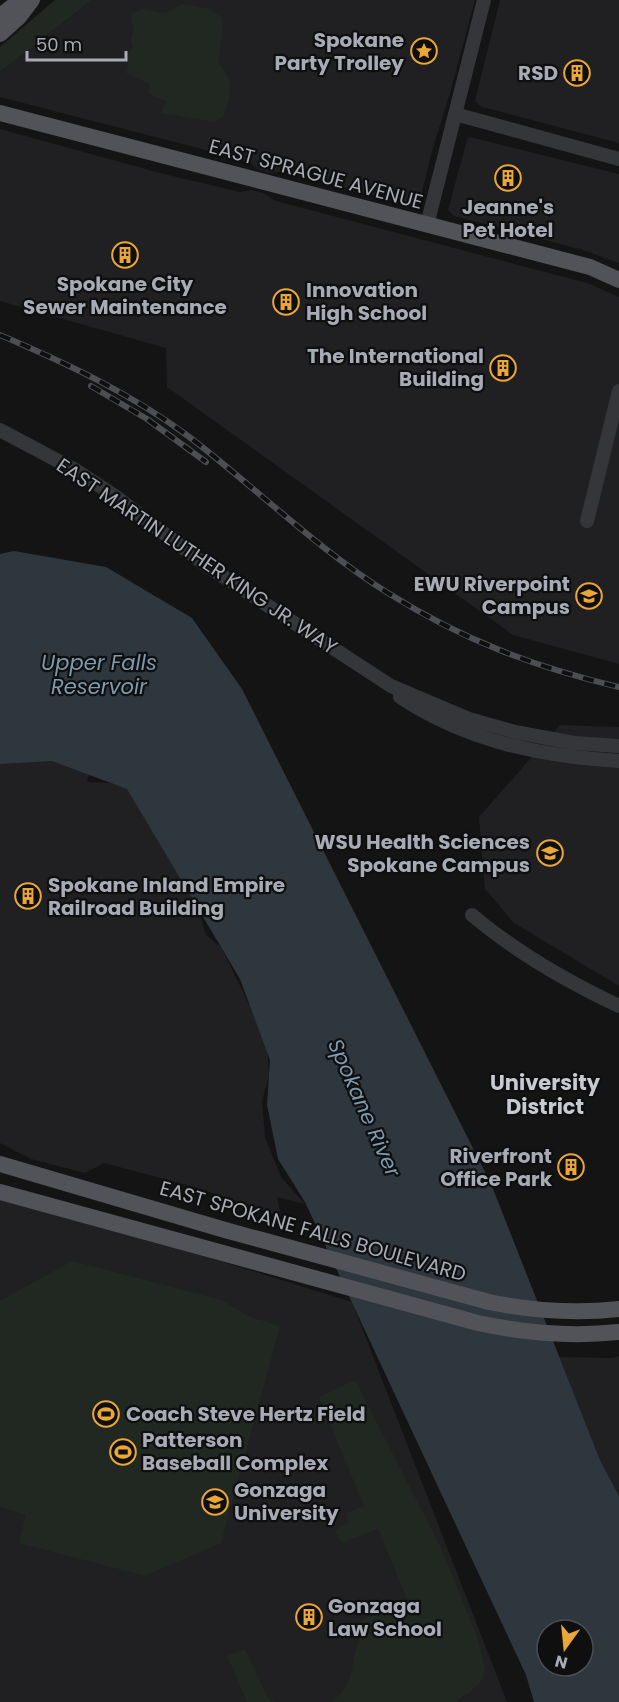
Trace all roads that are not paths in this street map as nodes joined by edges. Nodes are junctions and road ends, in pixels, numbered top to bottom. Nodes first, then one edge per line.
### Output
1 (21, 0) edge
2 (32, 0) edge
3 (484, 0) edge
4 (0, 16) edge
5 (0, 34) edge
6 (0, 113) edge
7 (455, 114) junction
8 (619, 159) edge
9 (427, 225) junction
10 (619, 280) edge
11 (619, 391) edge
12 (0, 430) edge
13 (586, 521) dead end
14 (391, 686) junction
15 (619, 746) edge
16 (619, 761) edge
17 (472, 915) dead end
18 (619, 1006) edge
19 (0, 1164) edge
20 (0, 1192) edge
21 (619, 1308) edge
22 (613, 1333) edge

1 - 4 main road
2 - 5 main road
3 - 7 street
6 - 9 main road, EAST SPRAGUE AVENUE
7 - 8 street
7 - 9 street
9 - 10 main road, EAST SPRAGUE AVENUE
11 - 13 street
12 - 14 street, EAST MARTIN LUTHER KING JR. WAY
14 - 15 street, EAST MARTIN LUTHER KING JR. WAY
14 - 16 street, EAST MARTIN LUTHER KING JR. WAY
17 - 18 street
19 - 21 main road, EAST SPOKANE FALLS BOULEVARD
20 - 22 main road

